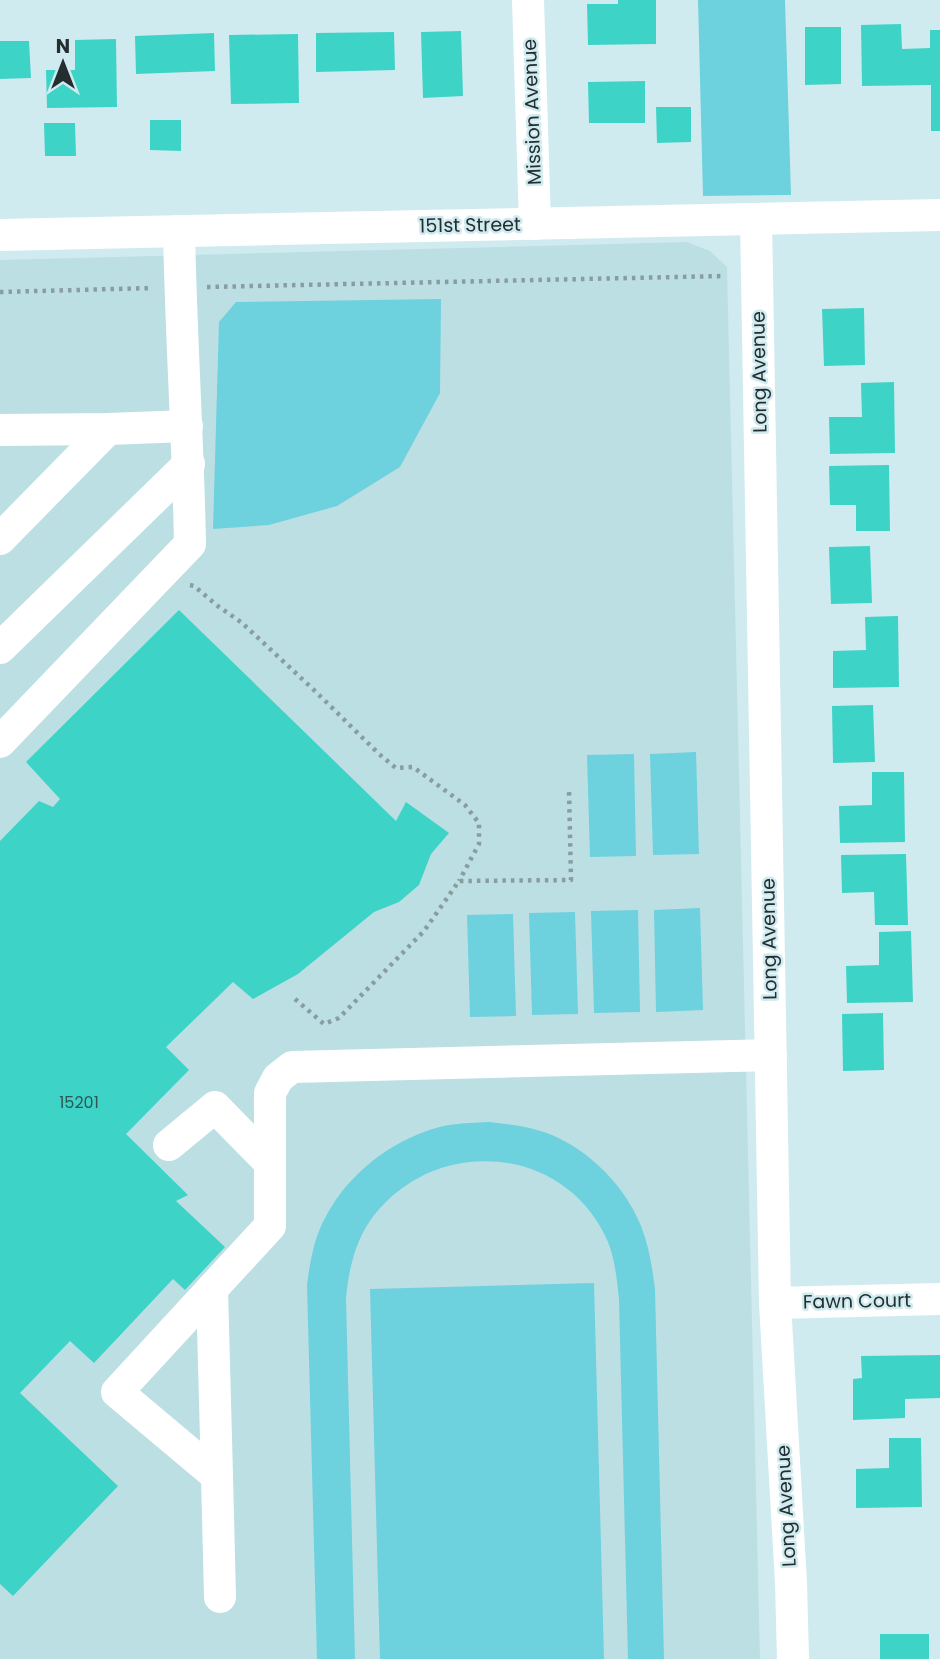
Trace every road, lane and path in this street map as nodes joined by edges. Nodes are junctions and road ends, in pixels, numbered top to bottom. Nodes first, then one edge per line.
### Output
1 (528, 0) edge
2 (940, 215) edge
3 (756, 219) junction
4 (535, 224) junction
5 (179, 231) junction
6 (0, 235) edge
7 (724, 276) dead end
8 (180, 288) junction
9 (0, 292) edge
10 (187, 426) junction
11 (108, 429) junction
12 (0, 430) edge
13 (189, 464) junction
14 (0, 539) edge
15 (185, 584) dead end
16 (0, 648) edge
17 (0, 742) edge
18 (569, 790) dead end
19 (459, 881) junction
20 (295, 999) dead end
21 (771, 1055) junction
22 (169, 1145) dead end
23 (270, 1163) junction
24 (212, 1289) junction
25 (940, 1299) edge
26 (775, 1303) junction
27 (217, 1476) junction
28 (220, 1597) dead end
29 (793, 1659) edge

1 - 4 street, Mission Avenue
2 - 3 street, 151st Street
3 - 4 street, 151st Street
3 - 21 street, Long Avenue
4 - 5 street, 151st Street
5 - 6 street, 151st Street
5 - 8 street
7 - 8 path
8 - 9 path
8 - 10 street
10 - 11 street
10 - 13 street
11 - 12 street
11 - 14 street
13 - 16 street
13 - 17 street
15 - 19 path
18 - 19 path
19 - 20 path
21 - 23 street
21 - 26 street, Long Avenue
22 - 23 street
23 - 24 street
24 - 27 street
24 - 27 street
25 - 26 street, Fawn Court
26 - 29 street, Long Avenue
27 - 28 street

